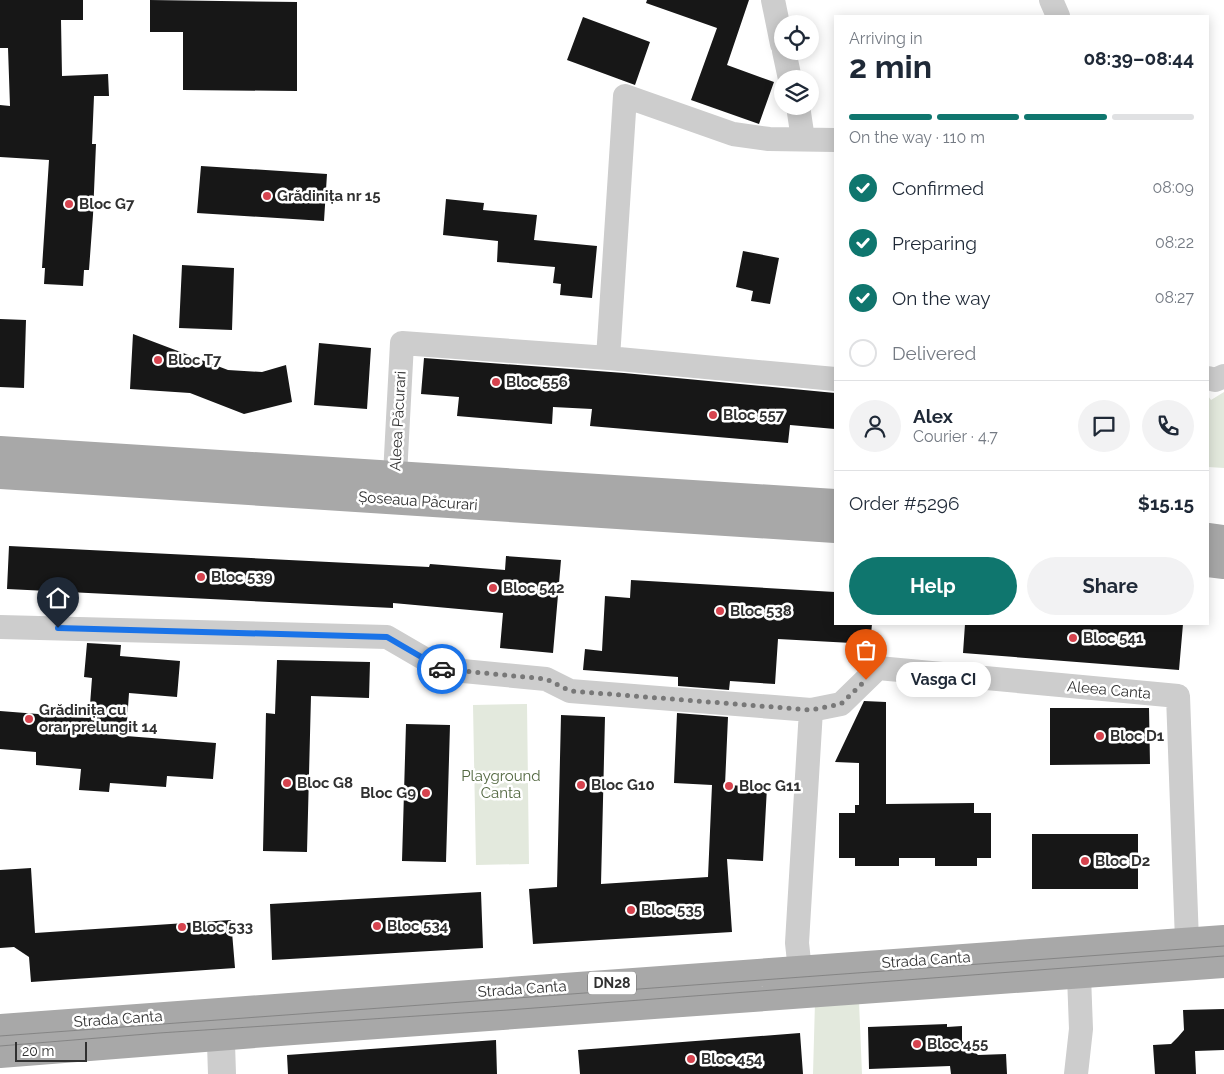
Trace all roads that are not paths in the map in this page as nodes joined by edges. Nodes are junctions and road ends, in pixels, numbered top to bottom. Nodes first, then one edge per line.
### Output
1 (773, 0) edge
2 (1051, 0) edge
3 (776, 15) edge
4 (1058, 15) edge
5 (799, 115) edge
6 (803, 140) junction
7 (834, 140) edge
8 (608, 358) junction
9 (1224, 376) edge
10 (1209, 378) edge
11 (834, 379) edge
12 (0, 450) edge
13 (0, 475) edge
14 (395, 488) junction
15 (834, 503) edge
16 (834, 529) edge
17 (1209, 537) edge
18 (1224, 539) edge
19 (1209, 563) edge
20 (1224, 564) edge
21 (0, 627) edge
22 (811, 710) junction
23 (1224, 938) edge
24 (1187, 941) junction
25 (1224, 964) edge
26 (1079, 976) junction
27 (802, 982) junction
28 (221, 1024) junction
29 (0, 1028) edge
30 (0, 1054) edge
31 (222, 1074) edge
32 (1076, 1074) edge

1 - 3 street
2 - 4 street
5 - 6 street
6 - 7 street
6 - 8 street
8 - 11 street
8 - 14 street, Aleea Păcurari
9 - 10 street
12 - 14 main road, Șoseaua Păcurari
13 - 14 main road, Șoseaua Păcurari
14 - 15 main road, Șoseaua Păcurari
14 - 16 main road, Șoseaua Păcurari
17 - 18 main road
19 - 20 main road
21 - 22 street, Aleea Canta
22 - 24 street, Aleea Canta
22 - 27 street
23 - 24 main road, Strada Canta / DN28
24 - 27 main road, Strada Canta / DN28
25 - 26 main road, Strada Canta / DN28
26 - 27 main road, Strada Canta / DN28
26 - 32 street
27 - 28 main road, Strada Canta / DN28
28 - 29 main road, Strada Canta / DN28
28 - 30 main road, Strada Canta / DN28
28 - 31 street

